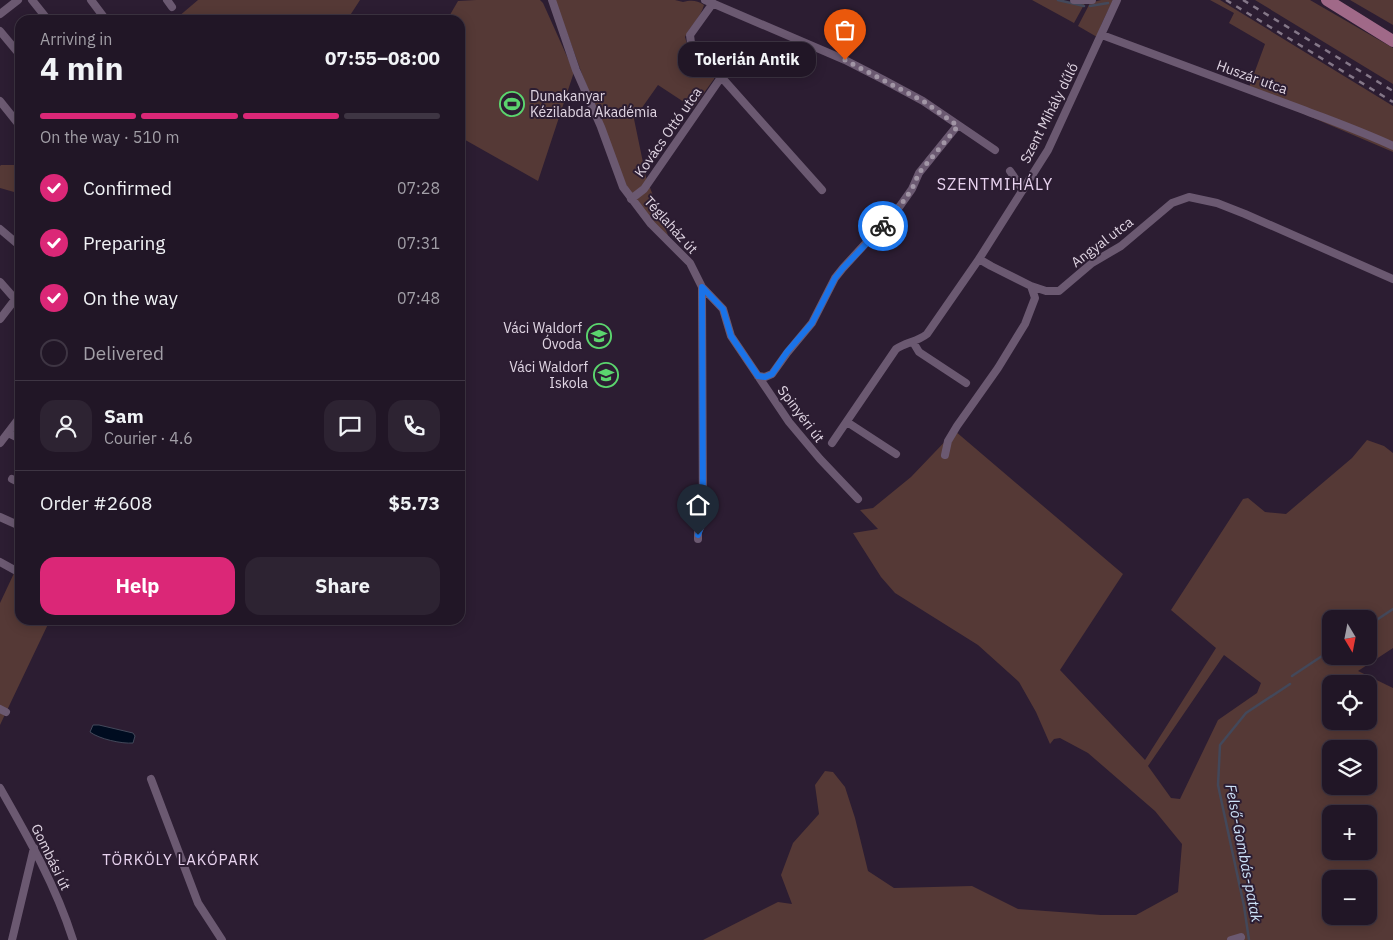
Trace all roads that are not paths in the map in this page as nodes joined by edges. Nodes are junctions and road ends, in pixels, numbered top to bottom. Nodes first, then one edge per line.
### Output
1 (18, 0) edge
2 (32, 0) edge
3 (91, 0) edge
4 (167, 0) edge
5 (552, 0) edge
6 (1074, 0) edge
7 (1092, 0) edge
8 (1118, 0) edge
9 (1327, 0) edge
10 (709, 1) edge
11 (172, 7) dead end
12 (0, 14) edge
13 (44, 15) edge
14 (102, 15) edge
15 (0, 30) edge
16 (1102, 35) junction
17 (1393, 41) edge
18 (15, 49) edge
19 (722, 76) junction
20 (0, 102) edge
21 (15, 120) edge
22 (958, 126) junction
23 (1393, 146) edge
24 (995, 150) dead end
25 (1010, 171) dead end
26 (822, 190) dead end
27 (1023, 190) junction
28 (631, 199) junction
29 (0, 229) edge
30 (15, 242) edge
31 (979, 259) junction
32 (1393, 280) edge
33 (0, 282) edge
34 (1031, 286) junction
35 (702, 287) junction
36 (15, 294) edge
37 (15, 299) edge
38 (0, 319) edge
39 (912, 342) junction
40 (758, 376) junction
41 (966, 383) dead end
42 (847, 422) junction
43 (15, 424) edge
44 (8, 433) junction
45 (15, 436) edge
46 (0, 443) edge
47 (832, 443) dead end
48 (896, 454) dead end
49 (945, 455) dead end
50 (12, 479) dead end
51 (15, 480) edge
52 (858, 499) dead end
53 (0, 517) edge
54 (15, 524) edge
55 (698, 539) dead end
56 (0, 562) edge
57 (15, 570) edge
58 (151, 779) dead end
59 (0, 788) edge
60 (34, 848) junction
61 (1241, 937) dead end
62 (12, 940) edge
63 (73, 940) edge
64 (222, 940) edge
65 (1231, 940) edge

1 - 12 street
2 - 13 street
3 - 14 street
4 - 11 street
5 - 28 street, Téglaház út
6 - 7 street
8 - 16 street, Szent Mihály dűlő
9 - 17 main road
10 - 19 street
10 - 22 street
15 - 18 street
16 - 23 street, Huszár utca
16 - 27 street, Szent Mihály dűlő
19 - 26 street
19 - 28 street, Kovács Ottó utca
20 - 21 street
22 - 24 street
22 - 40 street
25 - 27 street
27 - 31 street, Szent Mihály dűlő
28 - 35 street, Téglaház út
29 - 30 street
31 - 34 street
31 - 39 street, Szent Mihály dűlő
32 - 34 street, Angyal utca
33 - 36 street
34 - 49 street
35 - 40 street, Spinyéri út
35 - 55 street, Téglaház út
37 - 38 street
39 - 41 street
39 - 42 street, Szent Mihály dűlő
40 - 52 street, Spinyéri út
42 - 47 street, Szent Mihály dűlő
42 - 48 street
43 - 44 street
44 - 45 street
44 - 46 street
50 - 51 street
53 - 54 street
56 - 57 street
58 - 64 street
59 - 60 street, Gombási út
60 - 62 street
60 - 63 street, Gombási út
61 - 65 street

